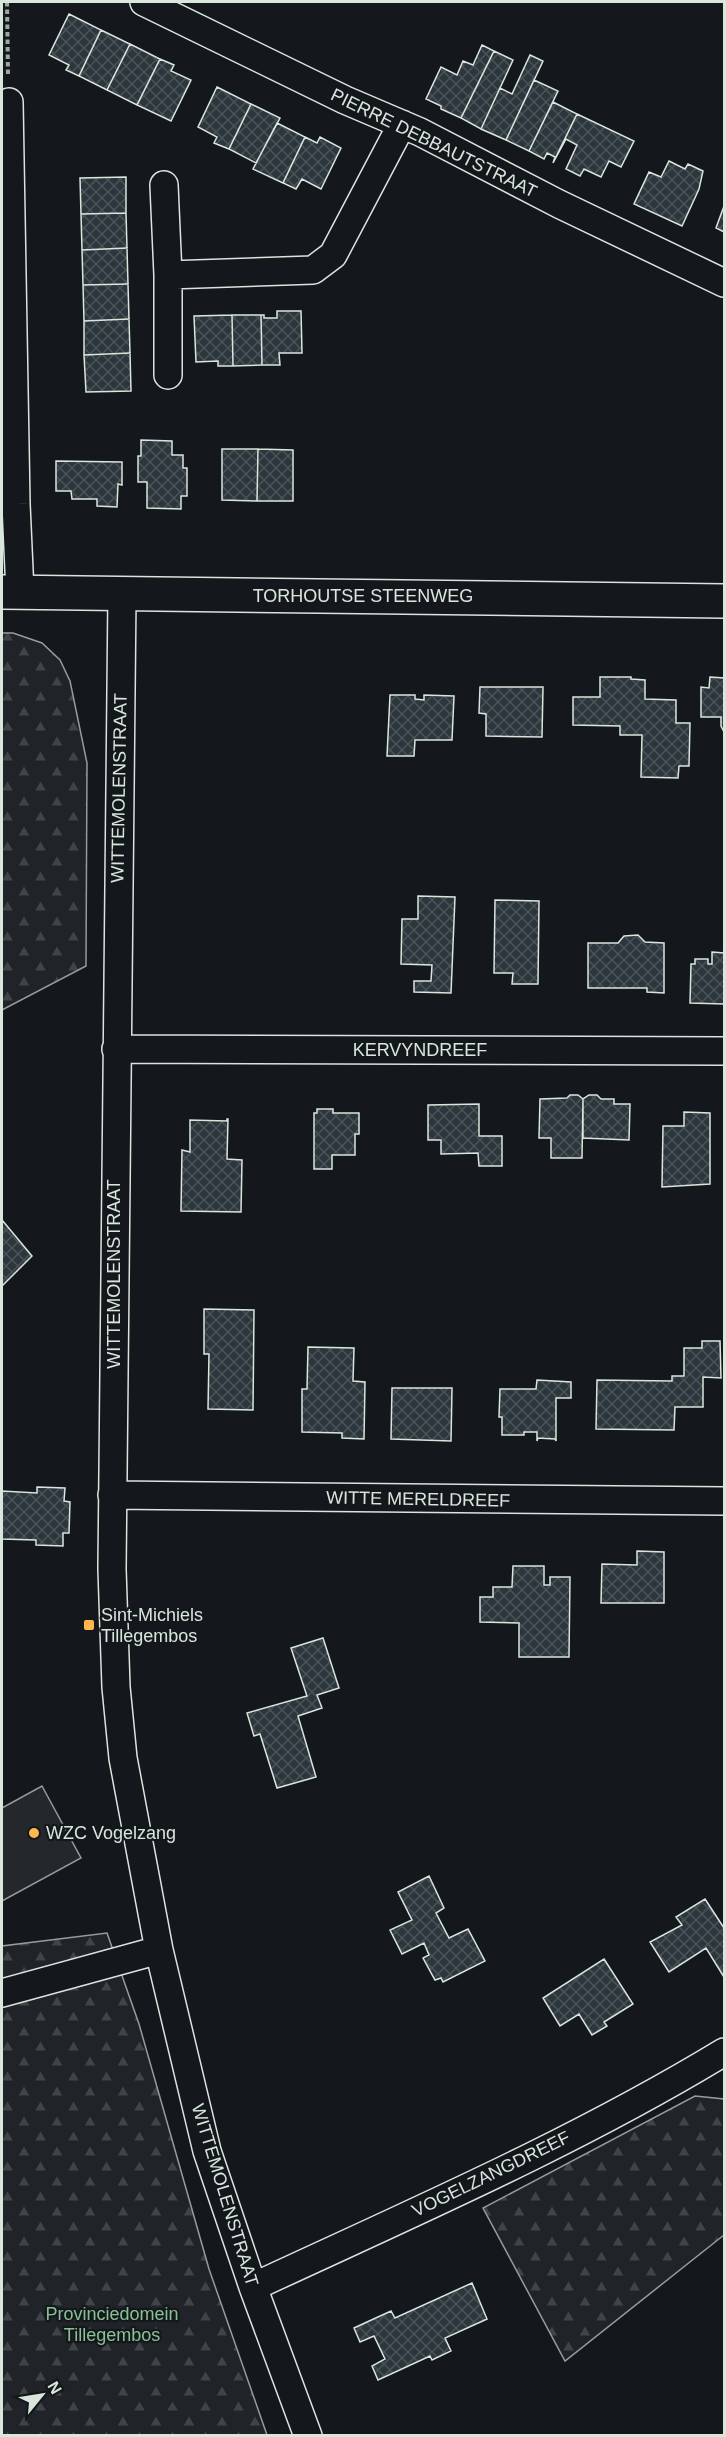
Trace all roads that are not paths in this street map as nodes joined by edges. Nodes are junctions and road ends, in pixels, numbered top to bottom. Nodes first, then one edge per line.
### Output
1 (144, 2) edge
2 (9, 102) road end
3 (402, 124) junction
4 (164, 185) dead end
5 (168, 275) junction
6 (724, 283) edge
7 (168, 375) dead end
8 (9, 502) edge
9 (11, 592) edge
10 (122, 594) junction
11 (724, 601) edge
12 (116, 1049) junction
13 (724, 1051) edge
14 (112, 1494) junction
15 (724, 1501) edge
16 (159, 1950) junction
17 (2, 1993) edge
18 (724, 2052) edge
19 (253, 2287) junction
20 (308, 2436) edge

1 - 3 street, PIERRE DEBBAUTSTRAAT
2 - 8 street
3 - 5 street
3 - 6 street, PIERRE DEBBAUTSTRAAT
4 - 5 street
5 - 7 street
8 - 9 street
9 - 10 main road, TORHOUTSE STEENWEG
10 - 11 main road, TORHOUTSE STEENWEG
10 - 12 street, WITTEMOLENSTRAAT
12 - 13 street, KERVYNDREEF
12 - 14 street, WITTEMOLENSTRAAT
14 - 15 street, WITTE MERELDREEF
14 - 16 street, WITTEMOLENSTRAAT
16 - 17 street
16 - 19 street, WITTEMOLENSTRAAT
18 - 19 street, VOGELZANGDREEF
19 - 20 street, WITTEMOLENSTRAAT

